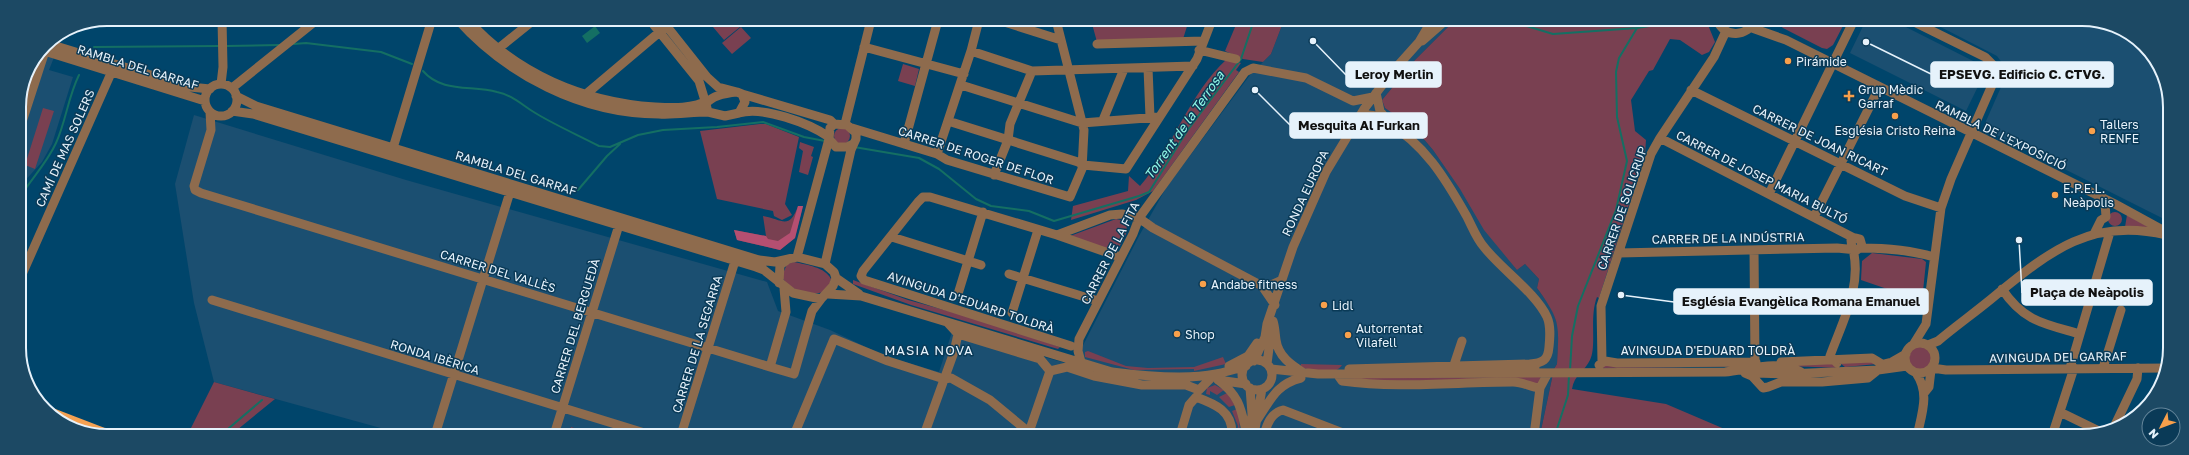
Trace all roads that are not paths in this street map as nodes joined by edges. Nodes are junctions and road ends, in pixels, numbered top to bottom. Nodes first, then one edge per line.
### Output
1 (222, 26) edge
2 (309, 26) edge
3 (430, 26) edge
4 (464, 26) edge
5 (473, 26) edge
6 (526, 26) edge
7 (662, 26) edge
8 (866, 26) edge
9 (869, 26) edge
10 (936, 26) edge
11 (977, 26) edge
12 (1017, 26) edge
13 (1058, 26) edge
14 (1209, 26) edge
15 (1428, 26) edge
16 (1438, 26) edge
17 (1750, 26) edge
18 (1759, 26) edge
19 (1851, 26) edge
20 (1922, 26) edge
21 (1724, 28) edge
22 (868, 29) junction
23 (1061, 40) junction
24 (1203, 41) junction
25 (1419, 42) junction
26 (1096, 44) dead end
27 (864, 47) junction
28 (499, 48) junction
29 (50, 50) edge
30 (1199, 50) junction
31 (971, 51) junction
32 (1236, 59) dead end
33 (87, 60) junction
34 (40, 62) edge
35 (926, 63) junction
36 (1833, 64) junction
37 (1193, 66) junction
38 (1148, 68) junction
39 (1068, 69) junction
40 (1124, 69) junction
41 (112, 71) junction
42 (1032, 71) junction
43 (964, 74) junction
44 (221, 84) junction
45 (961, 85) junction
46 (1879, 88) junction
47 (210, 89) junction
48 (1691, 90) junction
49 (234, 92) junction
50 (739, 93) junction
51 (585, 95) junction
52 (1374, 95) junction
53 (205, 101) junction
54 (1353, 101) junction
55 (707, 104) junction
56 (1018, 104) junction
57 (26, 108) edge
58 (210, 112) junction
59 (228, 113) junction
60 (739, 113) junction
61 (1150, 117) junction
62 (1160, 117) junction
63 (1358, 119) junction
64 (1103, 120) junction
65 (948, 121) junction
66 (1082, 123) junction
67 (834, 124) junction
68 (1392, 125) junction
69 (848, 126) junction
70 (211, 130) junction
71 (1972, 133) junction
72 (876, 135) junction
73 (829, 138) junction
74 (1660, 138) junction
75 (1008, 140) junction
76 (1794, 141) junction
77 (855, 142) junction
78 (904, 144) junction
79 (393, 148) junction
80 (937, 154) junction
81 (1841, 164) junction
82 (1083, 165) junction
83 (994, 175) junction
84 (510, 192) junction
85 (1769, 194) junction
86 (2099, 197) junction
87 (1941, 208) junction
88 (983, 212) junction
89 (1814, 217) junction
90 (1139, 218) junction
91 (619, 225) junction
92 (1038, 230) junction
93 (2110, 232) junction
94 (2163, 232) edge
95 (2094, 234) junction
96 (2163, 234) edge
97 (1057, 235) junction
98 (895, 238) dead end
99 (1856, 245) junction
100 (1754, 250) junction
101 (1619, 253) junction
102 (1120, 257) junction
103 (1934, 257) junction
104 (793, 258) junction
105 (968, 260) junction
106 (735, 261) junction
107 (825, 264) junction
108 (26, 265) edge
109 (981, 266) dead end
110 (1009, 274) dead end
111 (483, 278) junction
112 (836, 278) junction
113 (1024, 278) junction
114 (1282, 280) junction
115 (782, 285) junction
116 (1262, 286) junction
117 (2002, 290) junction
118 (958, 294) dead end
119 (824, 296) junction
120 (862, 296) junction
121 (212, 300) dead end
122 (1098, 300) junction
123 (1274, 306) junction
124 (2121, 310) dead end
125 (592, 313) junction
126 (1012, 313) dead end
127 (946, 321) junction
128 (1270, 322) junction
129 (1924, 329) junction
130 (958, 334) junction
131 (2080, 334) junction
132 (1079, 339) junction
133 (1462, 341) dead end
134 (1938, 341) junction
135 (1926, 344) junction
136 (1913, 345) junction
137 (1071, 346) junction
138 (709, 348) junction
139 (1906, 354) junction
140 (1058, 355) junction
141 (1935, 355) junction
142 (1069, 358) junction
143 (1834, 360) junction
144 (1081, 362) junction
145 (1602, 362) junction
146 (1755, 362) junction
147 (1250, 364) junction
148 (1530, 364) junction
149 (1454, 365) junction
150 (1907, 366) junction
151 (770, 367) junction
152 (1269, 367) junction
153 (1770, 367) junction
154 (1880, 367) junction
155 (2072, 368) junction
156 (2103, 368) junction
157 (2138, 368) junction
158 (2160, 368) edge
159 (1932, 369) junction
160 (1949, 369) junction
161 (1050, 371) junction
162 (1848, 371) junction
163 (1742, 372) junction
164 (1801, 372) junction
165 (1551, 373) junction
166 (1586, 373) junction
167 (1916, 373) junction
168 (1334, 374) junction
169 (454, 375) junction
170 (1303, 375) junction
171 (1094, 376) junction
172 (1758, 377) junction
173 (1212, 378) junction
174 (944, 379) junction
175 (1270, 383) junction
176 (1248, 386) junction
177 (1540, 388) junction
178 (1262, 389) junction
179 (1925, 392) junction
180 (1198, 394) junction
181 (563, 408) junction
182 (2060, 412) junction
183 (1257, 420) junction
184 (2116, 421) edge
185 (2093, 428) edge
186 (438, 429) edge
187 (556, 429) edge
188 (631, 429) edge
189 (683, 429) edge
190 (796, 429) edge
191 (926, 429) edge
192 (1022, 429) edge
193 (1028, 429) edge
194 (1182, 429) edge
195 (1231, 429) edge
196 (1246, 429) edge
197 (1249, 429) edge
198 (1255, 429) edge
199 (1266, 429) edge
200 (1332, 429) edge
201 (1535, 429) edge
202 (1918, 429) edge
203 (2054, 429) edge

1 - 44 street
2 - 49 street
3 - 79 street
4 - 55 street
5 - 28 street
6 - 28 street
7 - 50 street
7 - 51 street
7 - 55 street
8 - 22 street
9 - 22 street
10 - 35 street
11 - 31 street
12 - 23 street
13 - 23 street
14 - 24 street
15 - 25 street, RONDA EUROPA
16 - 25 street, RONDA EUROPA
17 - 21 street
18 - 36 street, RAMBLA DE L'EXPOSICIÓ
19 - 36 street
20 - 71 street
21 - 48 street, CARRER DE SOLICRUP
22 - 27 street
23 - 39 street
24 - 26 street
24 - 30 street
25 - 52 street, RONDA EUROPA
27 - 35 street
27 - 69 street
28 - 51 street
29 - 33 street, RAMBLA DEL GARRAF
30 - 32 street
30 - 37 street
31 - 42 street
31 - 43 street
33 - 41 street, RAMBLA DEL GARRAF
33 - 47 street, RAMBLA DEL GARRAF
34 - 57 street
35 - 43 street
35 - 78 street
36 - 46 street, RAMBLA DE L'EXPOSICIÓ
36 - 76 street
37 - 38 street
37 - 62 street
38 - 40 street
38 - 61 street
39 - 40 street
39 - 42 street
39 - 66 street
40 - 64 street
41 - 53 street, RAMBLA DEL GARRAF
41 - 108 street, CAMÍ DE MAS SOLERS
42 - 56 street
43 - 45 street
44 - 47 street, RAMBLA DEL GARRAF
44 - 49 street, RAMBLA DEL GARRAF
45 - 56 street
45 - 65 street
46 - 71 street, RAMBLA DE L'EXPOSICIÓ
46 - 81 street
47 - 53 street, RAMBLA DEL GARRAF
48 - 74 street, CARRER DE SOLICRUP
48 - 76 street, CARRER DE JOAN RICART
49 - 59 street
49 - 79 street, RAMBLA DEL GARRAF
50 - 55 street
50 - 60 street
50 - 67 street
51 - 55 street
52 - 54 street
52 - 63 street, RONDA EUROPA
52 - 68 street
53 - 58 street, RAMBLA DEL GARRAF
54 - 63 street
54 - 90 street, CARRER DE LA FITA
55 - 60 street
56 - 66 street
56 - 75 street
58 - 59 street, RAMBLA DEL GARRAF
58 - 70 street
59 - 70 street
59 - 84 street, RAMBLA DEL GARRAF
60 - 73 street
61 - 62 street
61 - 64 street
62 - 82 street
63 - 68 street
63 - 114 street, RONDA EUROPA
64 - 66 street
65 - 75 street
65 - 80 street
66 - 82 street
67 - 69 street
67 - 73 street
68 - 148 street
69 - 72 street, CARRER DE ROGER DE FLOR
69 - 77 street
70 - 111 street, CARRER DEL VALLÈS
71 - 86 street, RAMBLA DE L'EXPOSICIÓ
71 - 87 street
72 - 77 street, CARRER DE ROGER DE FLOR
72 - 78 street, CARRER DE ROGER DE FLOR
73 - 77 street
73 - 104 street
74 - 85 street, CARRER DE JOSEP MARIA BULTÓ
74 - 101 street, CARRER DE SOLICRUP
75 - 82 street
75 - 83 street
76 - 81 street, CARRER DE JOAN RICART
76 - 85 street
77 - 107 street
78 - 80 street, CARRER DE ROGER DE FLOR
79 - 104 street, RAMBLA DEL GARRAF
80 - 83 street, CARRER DE ROGER DE FLOR
81 - 87 street, CARRER DE JOAN RICART
81 - 89 street
82 - 83 street, CARRER DE ROGER DE FLOR
84 - 91 street, RAMBLA DEL GARRAF
84 - 111 street
85 - 89 street, CARRER DE JOSEP MARIA BULTÓ
86 - 94 street, RAMBLA DE L'EXPOSICIÓ
86 - 95 street
87 - 103 street
88 - 92 street
88 - 105 street
88 - 137 street, AVINGUDA D'EDUARD TOLDRÀ
89 - 99 street, CARRER DE JOSEP MARIA BULTÓ
90 - 97 street
90 - 102 street, CARRER DE LA FITA
90 - 116 street
91 - 106 street, RAMBLA DEL GARRAF
91 - 125 street, CARRER DEL BERGUEDÀ
92 - 97 street
92 - 113 street
93 - 95 street, RAMBLA DE L'EXPOSICIÓ
93 - 96 street, RAMBLA DE L'EXPOSICIÓ
93 - 131 street
95 - 117 street
97 - 102 street
98 - 105 street
99 - 100 street, CARRER DE LA INDÚSTRIA
99 - 103 street, CARRER DE LA INDÚSTRIA
99 - 143 street
100 - 101 street, CARRER DE LA INDÚSTRIA
100 - 146 street
101 - 145 street, CARRER DE SOLICRUP
102 - 122 street, CARRER DE LA FITA
103 - 129 street
104 - 107 street
104 - 115 street
105 - 109 street
105 - 118 street
106 - 115 street, RAMBLA DEL GARRAF
106 - 138 street, CARRER DE LA SEGARRA
107 - 112 street
110 - 113 street
111 - 125 street, CARRER DEL VALLÈS
111 - 169 street
112 - 119 street
112 - 120 street
113 - 122 street
113 - 126 street
114 - 116 street
114 - 123 street, RONDA EUROPA
115 - 119 street
115 - 151 street
116 - 123 street
117 - 131 street
117 - 134 street
119 - 120 street
119 - 151 street, CARRER DEL VALLÈS
120 - 127 street, AVINGUDA D'EDUARD TOLDRÀ
121 - 169 street, RONDA IBÈRICA
122 - 132 street, CARRER DE LA FITA
123 - 128 street, RONDA EUROPA
124 - 156 street
125 - 138 street, CARRER DEL VALLÈS
125 - 181 street, CARRER DEL BERGUEDÀ
127 - 130 street
127 - 140 street, AVINGUDA D'EDUARD TOLDRÀ
128 - 147 street, RONDA EUROPA
128 - 152 street, RONDA EUROPA
128 - 170 street
128 - 173 street
129 - 135 street
129 - 136 street
130 - 161 street
130 - 174 street
131 - 155 street
132 - 137 street, CARRER DE LA FITA
132 - 144 street, CARRER DE LA FITA
133 - 149 street
134 - 135 street
134 - 141 street
135 - 136 street
135 - 141 street
136 - 139 street
137 - 140 street, CARRER DE LA FITA
138 - 151 street, CARRER DEL VALLÈS
138 - 189 street, CARRER DE LA SEGARRA
139 - 150 street
139 - 154 street, AVINGUDA D'EDUARD TOLDRÀ
140 - 142 street, AVINGUDA D'EDUARD TOLDRÀ
141 - 159 street
141 - 160 street
142 - 144 street, AVINGUDA D'EDUARD TOLDRÀ
142 - 171 street, AVINGUDA D'EDUARD TOLDRÀ
143 - 146 street, AVINGUDA D'EDUARD TOLDRÀ
143 - 154 street, AVINGUDA D'EDUARD TOLDRÀ
143 - 162 street
144 - 173 street, AVINGUDA D'EDUARD TOLDRÀ
145 - 146 street, AVINGUDA D'EDUARD TOLDRÀ
145 - 166 street
147 - 152 street
147 - 173 street
147 - 176 street
148 - 149 street, AVINGUDA D'EDUARD TOLDRÀ
148 - 165 street, AVINGUDA D'EDUARD TOLDRÀ
149 - 168 street, AVINGUDA D'EDUARD TOLDRÀ
150 - 154 street, AVINGUDA D'EDUARD TOLDRÀ
150 - 167 street
152 - 170 street, AVINGUDA D'EDUARD TOLDRÀ
152 - 175 street
153 - 163 street, AVINGUDA D'EDUARD TOLDRÀ
153 - 164 street, AVINGUDA D'EDUARD TOLDRÀ
153 - 172 street
154 - 162 street, AVINGUDA D'EDUARD TOLDRÀ
154 - 172 street, AVINGUDA D'EDUARD TOLDRÀ
155 - 156 street, AVINGUDA DEL GARRAF
155 - 160 street, AVINGUDA DEL GARRAF
155 - 182 street
156 - 157 street, AVINGUDA DEL GARRAF
157 - 158 street, AVINGUDA DEL GARRAF
157 - 184 street
159 - 160 street, AVINGUDA DEL GARRAF
159 - 167 street
159 - 179 street
161 - 171 street, AVINGUDA D'EDUARD TOLDRÀ
161 - 193 street
162 - 164 street, AVINGUDA D'EDUARD TOLDRÀ
163 - 166 street, AVINGUDA D'EDUARD TOLDRÀ
163 - 172 street, AVINGUDA D'EDUARD TOLDRÀ
164 - 172 street, AVINGUDA D'EDUARD TOLDRÀ
165 - 166 street, AVINGUDA D'EDUARD TOLDRÀ
165 - 168 street, AVINGUDA D'EDUARD TOLDRÀ
165 - 177 street
167 - 179 street
168 - 170 street, AVINGUDA D'EDUARD TOLDRÀ
168 - 177 street, AVINGUDA D'EDUARD TOLDRÀ
169 - 181 street, RONDA IBÈRICA
169 - 186 street
170 - 175 street, AVINGUDA D'EDUARD TOLDRÀ
170 - 183 street
171 - 180 street, AVINGUDA D'EDUARD TOLDRÀ
173 - 176 street
173 - 180 street
173 - 196 street
174 - 190 street
174 - 191 street
174 - 192 street
175 - 178 street
176 - 178 street
176 - 197 street
177 - 201 street
178 - 183 street
179 - 202 street
180 - 194 street
180 - 195 street
181 - 187 street, CARRER DEL BERGUEDÀ
181 - 188 street, RONDA IBÈRICA
182 - 185 street
182 - 203 street
183 - 198 street
199 - 200 street

